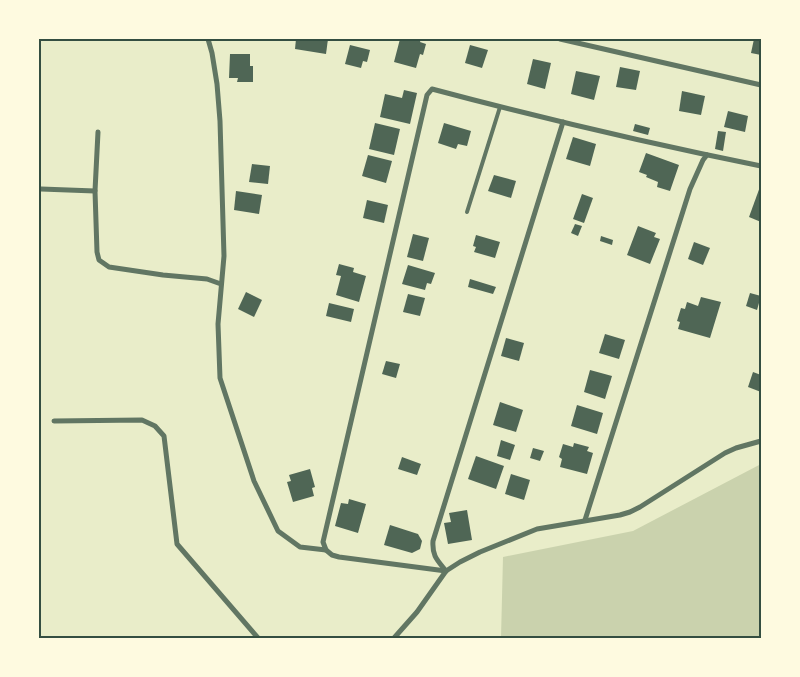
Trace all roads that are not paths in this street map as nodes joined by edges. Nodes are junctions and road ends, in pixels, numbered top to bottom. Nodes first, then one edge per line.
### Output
1 (208, 39) edge
2 (560, 39) edge
3 (761, 85) edge
4 (500, 107) junction
5 (563, 122) junction
6 (98, 132) dead end
7 (707, 155) junction
8 (761, 166) edge
9 (41, 188) dead end
10 (95, 191) junction
11 (467, 212) dead end
12 (221, 284) junction
13 (54, 421) dead end
14 (761, 441) edge
15 (585, 520) junction
16 (326, 550) junction
17 (446, 571) junction
18 (258, 638) edge
19 (393, 638) edge

1 - 12 street
2 - 3 street
4 - 5 street
4 - 11 lane
4 - 16 street
5 - 7 street
5 - 17 street
6 - 10 street
7 - 8 street
7 - 15 street
9 - 10 street
10 - 12 street
12 - 16 street
13 - 18 street
14 - 15 street
15 - 17 street
16 - 17 street
17 - 19 street

